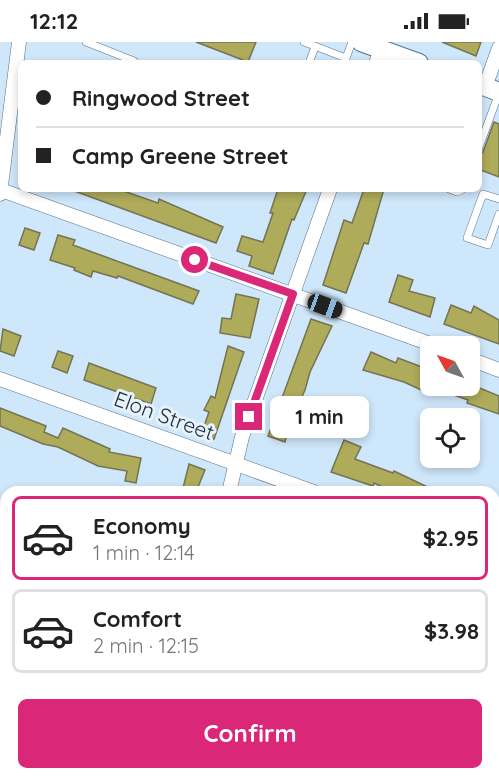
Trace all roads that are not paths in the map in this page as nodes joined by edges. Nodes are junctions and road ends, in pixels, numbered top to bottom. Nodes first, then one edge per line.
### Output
1 (19, 42) edge
2 (86, 42) edge
3 (304, 42) edge
4 (352, 42) edge
5 (361, 42) edge
6 (315, 47) junction
7 (499, 48) edge
8 (379, 56) edge
9 (132, 60) edge
10 (310, 60) edge
11 (343, 60) edge
12 (345, 60) edge
13 (401, 60) edge
14 (490, 89) edge
15 (482, 130) edge
16 (0, 192) edge
17 (329, 192) edge
18 (499, 199) edge
19 (499, 214) edge
20 (293, 294) junction
21 (420, 340) edge
22 (480, 363) edge
23 (499, 370) edge
24 (0, 380) edge
25 (235, 464) junction
26 (230, 486) edge
27 (297, 486) edge

1 - 16 street
2 - 9 lane
3 - 6 lane
4 - 12 lane
5 - 8 main road
6 - 10 lane
6 - 11 lane
7 - 14 street
8 - 13 main road
14 - 15 lane
16 - 20 street
17 - 20 street
18 - 19 lane
20 - 21 street
20 - 25 street
22 - 23 street
24 - 25 street, Elon Street
25 - 26 street
25 - 27 street, Elon Street

